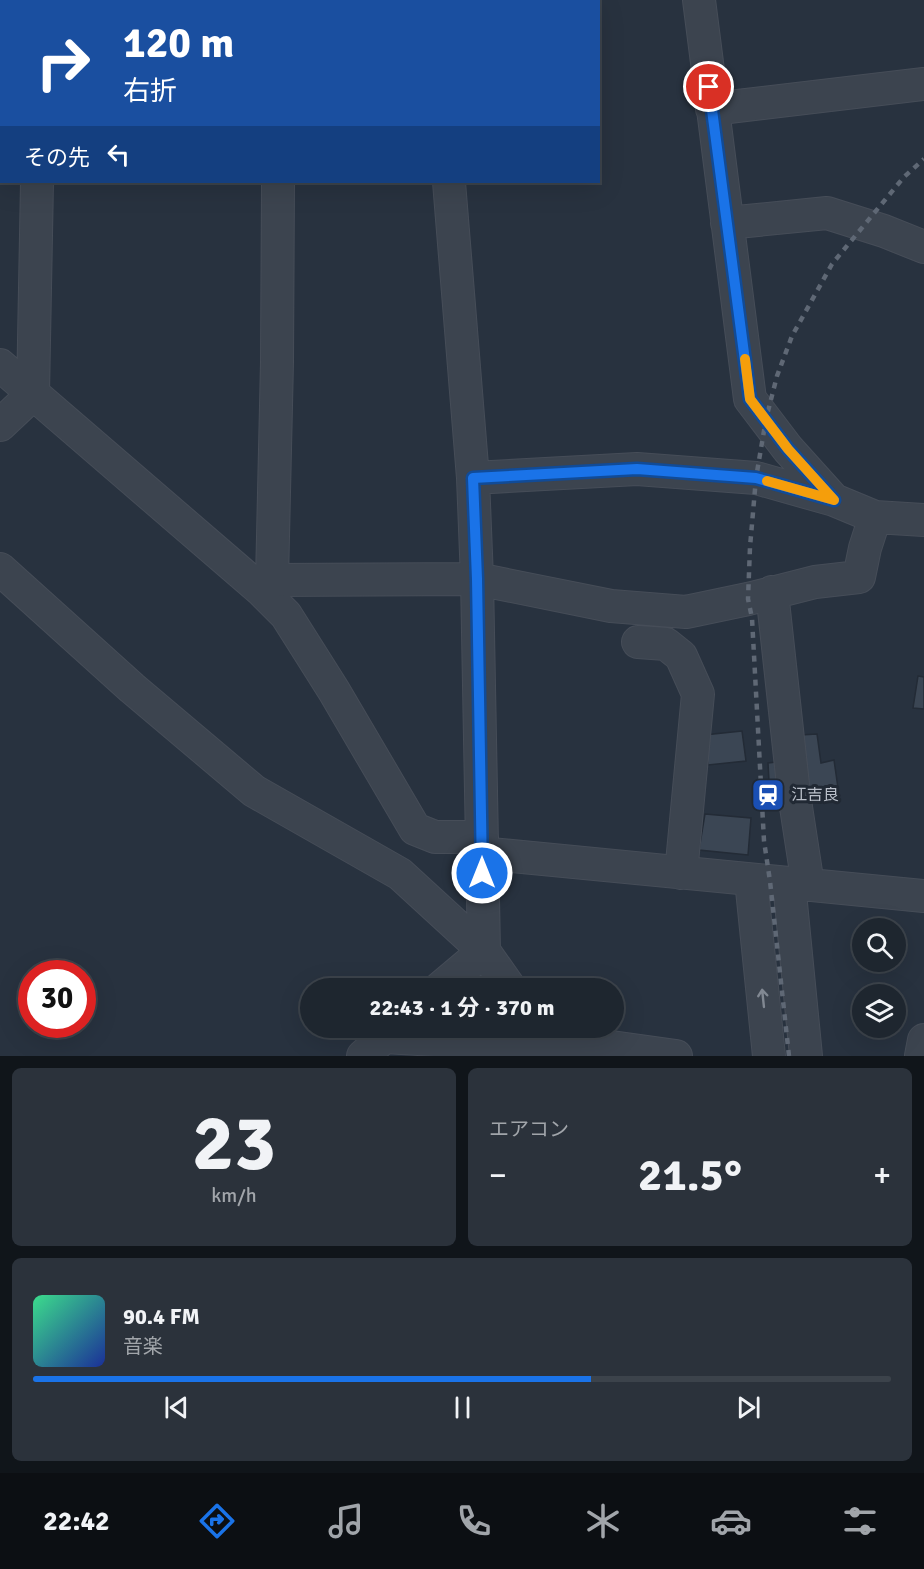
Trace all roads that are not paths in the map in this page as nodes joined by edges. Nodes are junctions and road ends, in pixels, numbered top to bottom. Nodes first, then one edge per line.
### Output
1 (699, 0) edge
2 (924, 84) edge
3 (712, 109) junction
4 (37, 183) edge
5 (278, 183) edge
6 (449, 183) edge
7 (727, 223) junction
8 (924, 248) edge
9 (0, 365) edge
10 (33, 394) junction
11 (0, 426) edge
12 (473, 478) junction
13 (834, 500) junction
14 (875, 517) junction
15 (924, 519) edge
16 (0, 569) edge
17 (477, 579) junction
18 (267, 586) junction
19 (772, 592) junction
20 (638, 642) dead end
21 (481, 845) junction
22 (681, 873) junction
23 (751, 880) junction
24 (799, 884) junction
25 (924, 897) edge
26 (484, 951) junction
27 (452, 978) edge
28 (503, 978) edge
29 (380, 1040) edge
30 (924, 1040) edge
31 (536, 1043) edge
32 (671, 1056) edge
33 (769, 1056) edge
34 (806, 1056) edge
35 (921, 1056) edge

1 - 3 street
2 - 3 street
3 - 7 street
4 - 10 street
5 - 18 street
6 - 12 street
7 - 8 street
7 - 13 street
9 - 10 street
10 - 11 street
10 - 18 street
12 - 13 street
12 - 17 street
13 - 14 street
14 - 15 street
14 - 19 street
16 - 26 street
17 - 18 street
17 - 19 street
17 - 21 street
18 - 21 street
19 - 24 street
20 - 22 street
21 - 22 street
21 - 26 street
22 - 23 street
23 - 24 street
33 -> 23 street
24 - 25 street
24 - 34 street
26 - 27 street
26 - 28 street
29 - 31 street
30 - 35 street
31 - 32 street

